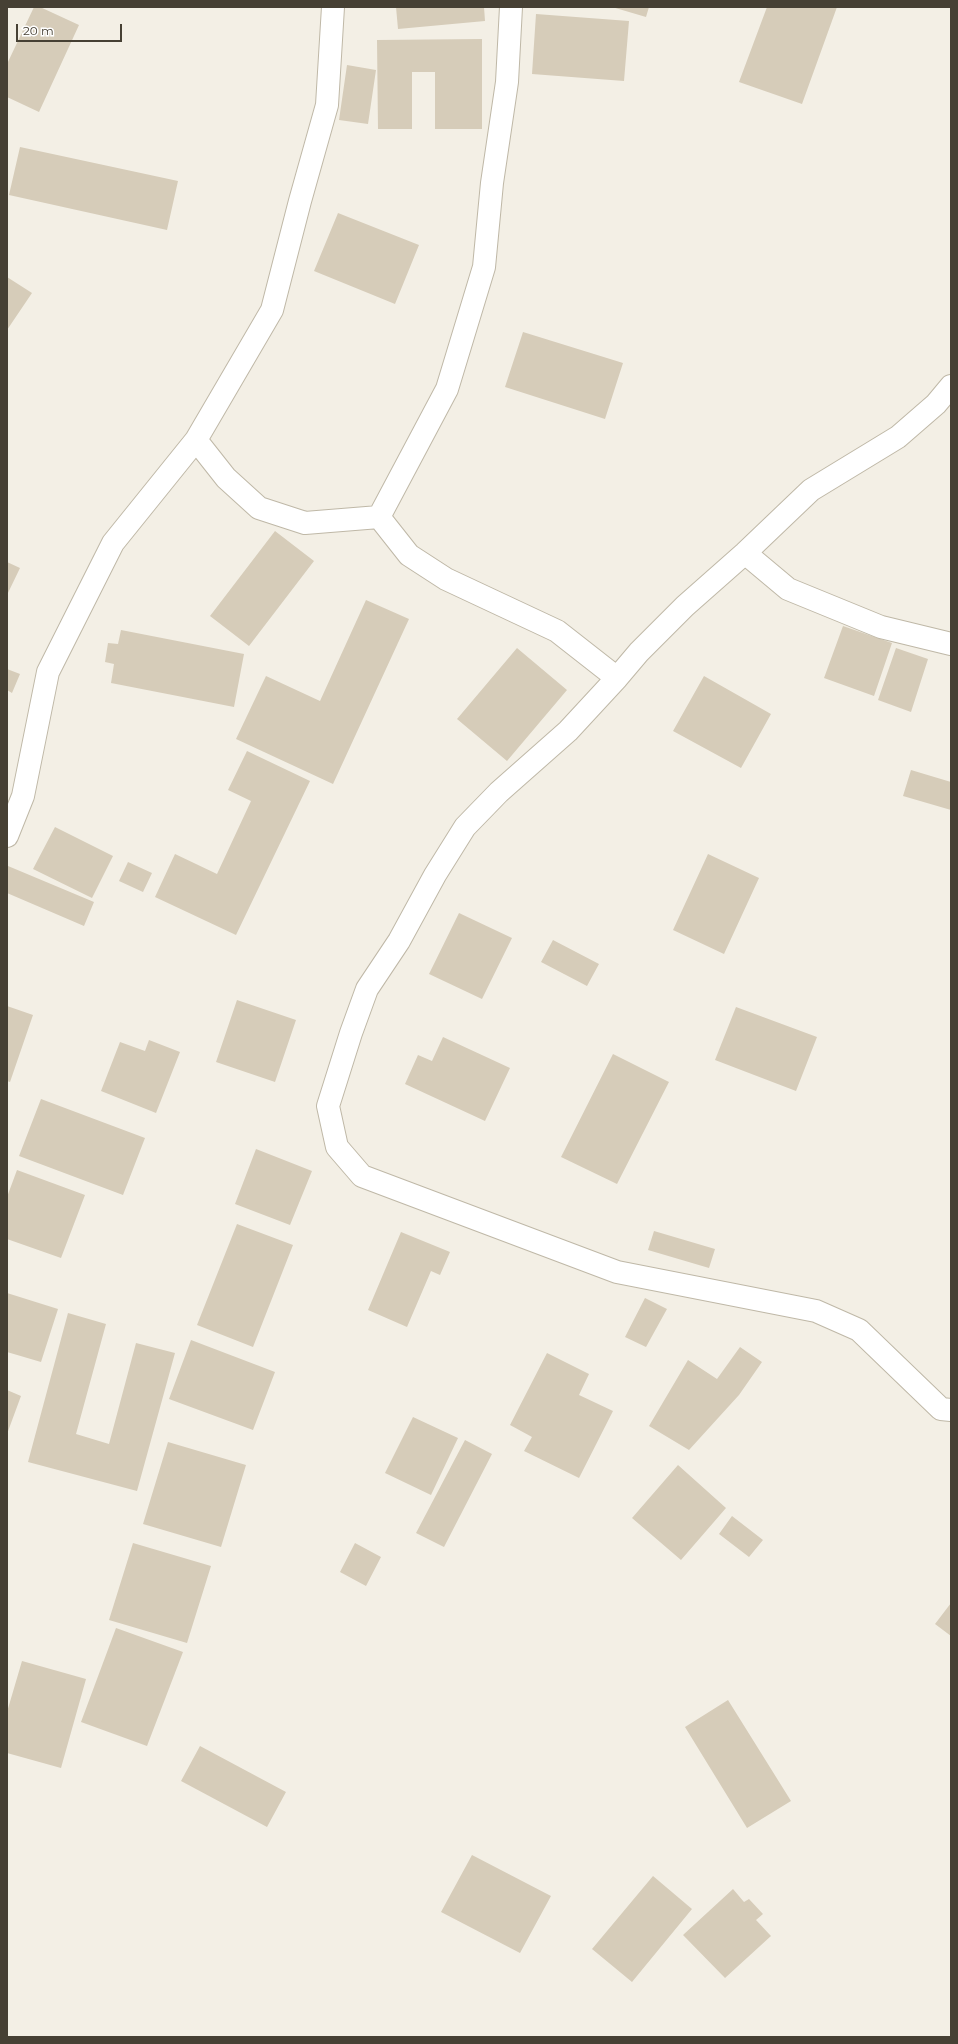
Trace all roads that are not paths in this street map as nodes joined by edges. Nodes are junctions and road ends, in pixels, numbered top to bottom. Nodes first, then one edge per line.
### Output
1 (333, 7) edge
2 (511, 7) edge
3 (951, 386) edge
4 (196, 440) junction
5 (379, 517) junction
6 (745, 553) junction
7 (951, 644) edge
8 (617, 678) junction
9 (7, 836) edge
10 (951, 1410) edge

1 - 4 street
2 - 5 street
3 - 6 street
4 - 5 street
4 - 9 street
5 - 8 street
6 - 7 street
6 - 8 street
8 - 10 street

